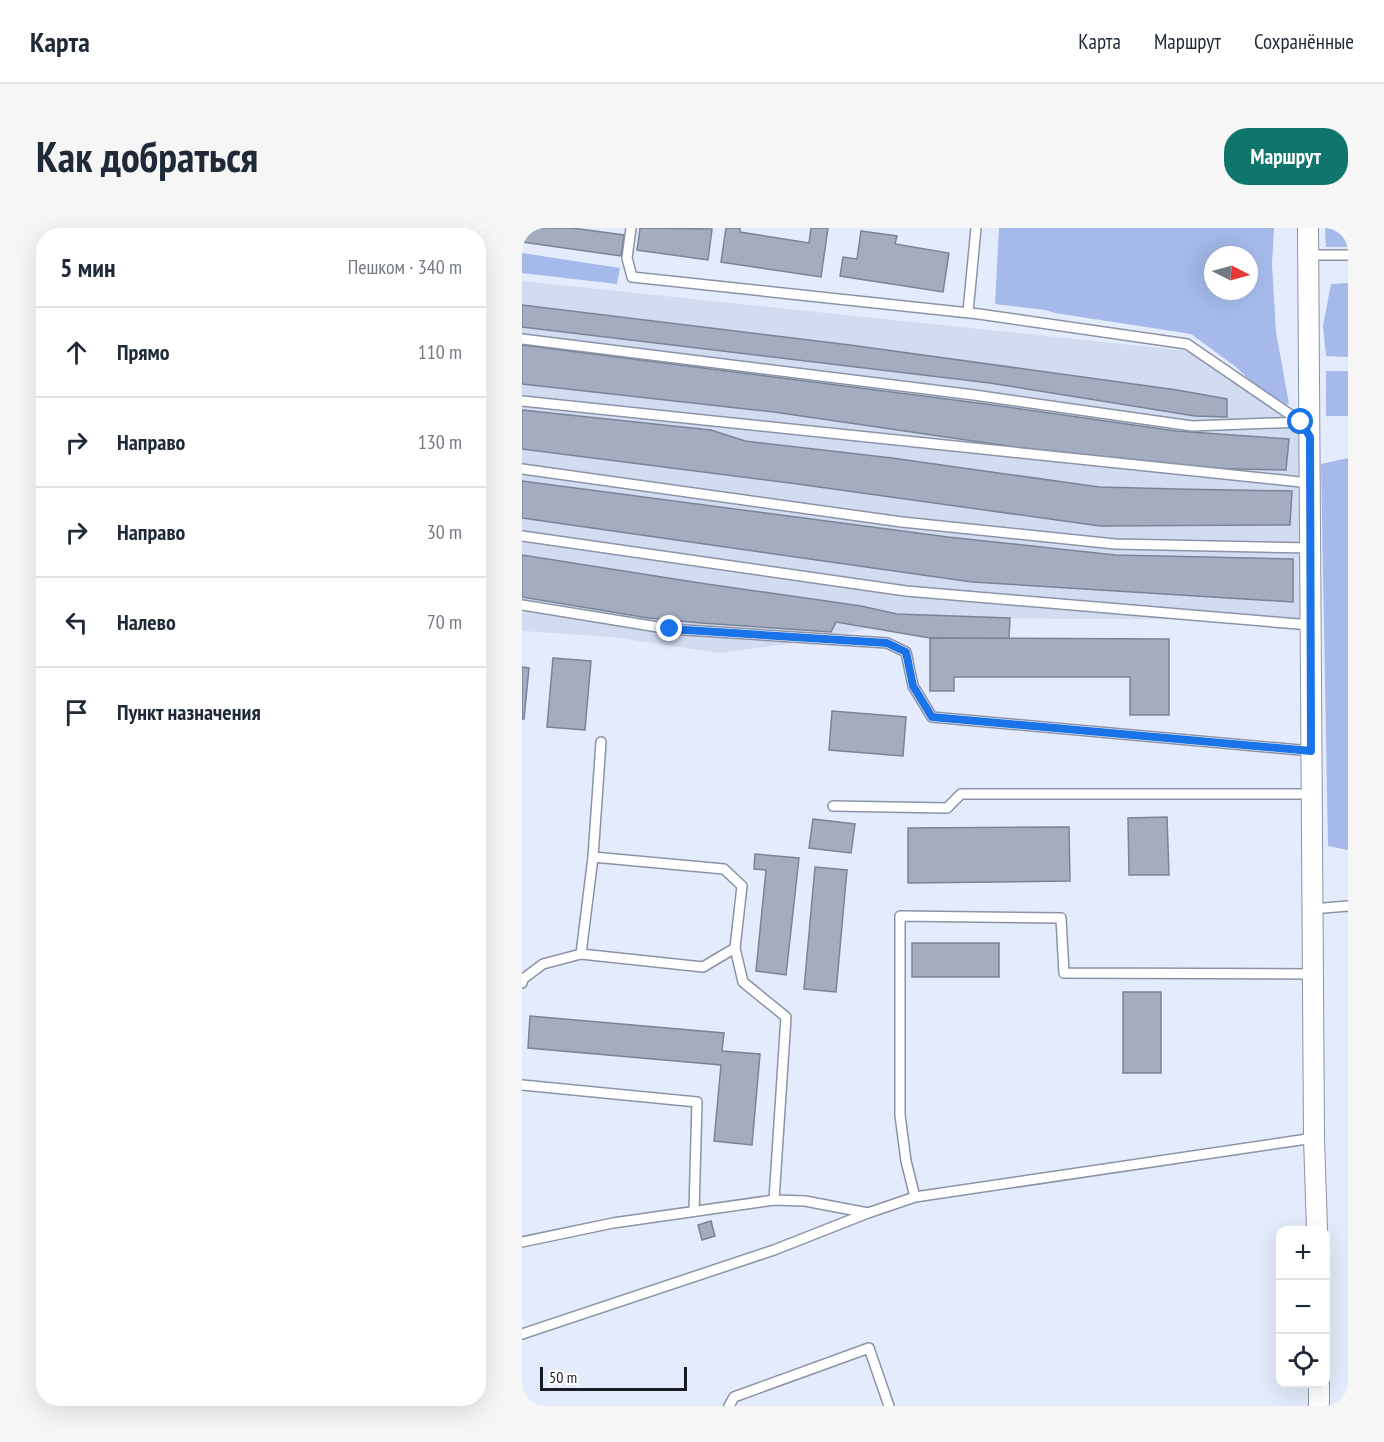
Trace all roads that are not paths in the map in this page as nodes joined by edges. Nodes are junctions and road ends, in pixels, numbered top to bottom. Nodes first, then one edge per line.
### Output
1 (632, 228) edge
2 (976, 228) edge
3 (1308, 228) edge
4 (1309, 255) junction
5 (1348, 255) edge
6 (968, 312) junction
7 (522, 339) edge
8 (522, 401) edge
9 (1305, 430) junction
10 (522, 469) edge
11 (1310, 483) junction
12 (522, 536) edge
13 (1310, 549) junction
14 (522, 605) edge
15 (1310, 625) junction
16 (601, 742) dead end
17 (1311, 751) junction
18 (1312, 794) junction
19 (833, 806) dead end
20 (593, 857) junction
21 (1348, 906) edge
22 (1312, 909) junction
23 (735, 948) junction
24 (581, 954) junction
25 (1313, 974) junction
26 (522, 983) edge
27 (522, 1085) edge
28 (1314, 1138) junction
29 (915, 1197) junction
30 (774, 1200) junction
31 (694, 1212) junction
32 (868, 1212) junction
33 (1317, 1226) edge
34 (522, 1242) edge
35 (522, 1334) edge
36 (1319, 1388) edge
37 (729, 1406) edge
38 (889, 1406) edge
39 (1319, 1406) edge

1 - 6 lane
2 - 6 lane
3 - 4 street
4 - 5 lane
4 - 9 street
6 - 9 lane
7 - 9 lane
8 - 11 lane
9 - 11 street
10 - 13 lane
11 - 13 street
12 - 15 lane
13 - 15 street
14 - 17 lane
15 - 17 street
16 - 20 lane
17 - 18 street
18 - 19 lane
18 - 22 street
20 - 23 lane
20 - 24 lane
21 - 22 lane
22 - 25 street
23 - 24 lane
23 - 30 lane
24 - 26 lane
25 - 28 street
25 - 29 lane
27 - 31 lane
28 - 29 lane
28 - 33 street
29 - 32 lane
30 - 31 lane
30 - 32 lane
31 - 34 lane
32 - 35 lane
36 - 39 street
37 - 38 lane

